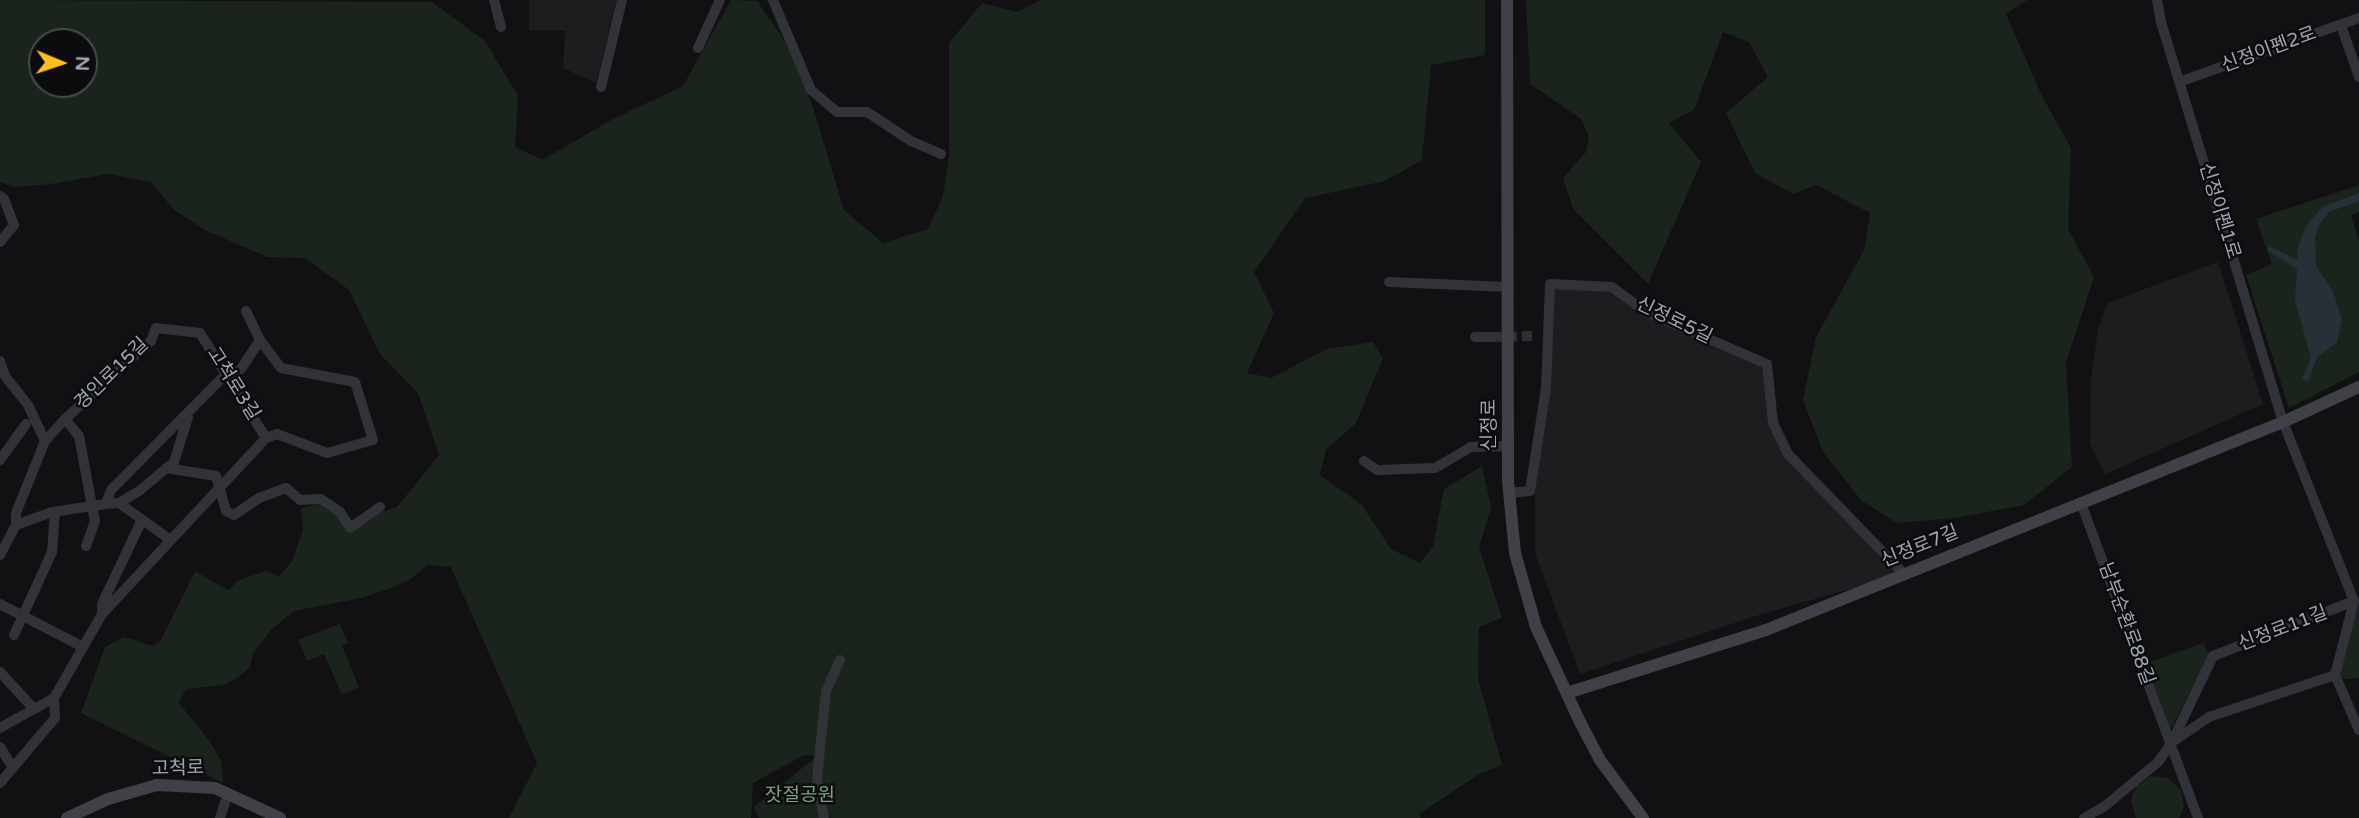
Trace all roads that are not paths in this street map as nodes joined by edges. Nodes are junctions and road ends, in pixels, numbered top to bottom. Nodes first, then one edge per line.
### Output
1 (494, 0) edge
2 (622, 0) edge
3 (720, 0) edge
4 (773, 0) edge
5 (1507, 0) edge
6 (2157, 0) edge
7 (2359, 18) edge
8 (2341, 25) junction
9 (501, 27) dead end
10 (698, 48) dead end
11 (2359, 78) edge
12 (2179, 82) junction
13 (601, 87) dead end
14 (941, 154) dead end
15 (0, 196) edge
16 (0, 243) edge
17 (1389, 282) dead end
18 (1509, 287) junction
19 (246, 311) dead end
20 (156, 328) joint
21 (1492, 337) tunnel mouth
22 (1475, 338) dead end
23 (260, 340) junction
24 (0, 361) edge
25 (229, 375) junction
26 (3, 376) edge
27 (2359, 387) edge
28 (189, 414) junction
29 (65, 419) junction
30 (2283, 422) junction
31 (26, 424) dead end
32 (266, 438) junction
33 (45, 441) junction
34 (1509, 446) junction
35 (0, 460) edge
36 (1364, 461) dead end
37 (166, 468) junction
38 (219, 487) junction
39 (1509, 493) junction
40 (119, 503) junction
41 (2081, 503) junction
42 (106, 504) junction
43 (92, 506) junction
44 (380, 507) dead end
45 (55, 512) junction
46 (142, 520) junction
47 (16, 525) junction
48 (169, 539) junction
49 (86, 546) dead end
50 (0, 555) edge
51 (1904, 574) junction
52 (2354, 601) junction
53 (0, 604) edge
54 (102, 614) junction
55 (23, 616) junction
56 (13, 635) dead end
57 (83, 647) junction
58 (840, 660) dead end
59 (0, 672) edge
60 (2335, 676) junction
61 (1567, 693) junction
62 (54, 698) junction
63 (34, 709) junction
64 (0, 728) edge
65 (2359, 730) edge
66 (2171, 744) junction
67 (0, 747) edge
68 (13, 768) junction
69 (0, 783) edge
70 (228, 793) junction
71 (72, 817) edge
72 (220, 818) edge
73 (280, 818) edge
74 (824, 818) edge
75 (1643, 818) edge
76 (2084, 818) edge
77 (2198, 818) edge

1 - 9 street
2 - 13 street
3 - 10 street
4 - 14 street
5 - 18 main road, 신정로
6 - 12 street, 신정이펜1로
7 - 8 street, 신정이펜2로
8 - 11 street
8 - 12 street, 신정이펜2로
12 - 30 street, 신정이펜1로
15 - 16 street
17 - 18 street
18 - 34 main road, 신정로
19 - 23 street
20 - 25 street, 고척로3길
20 - 29 street, 경인로15길
21 - 22 street
23 - 25 street
23 - 32 street, 고척로3길
24 - 26 street
25 - 28 street
25 - 32 street, 고척로3길
26 - 33 street
27 - 30 main road, 신정로7길
28 - 37 street
28 - 42 street
29 - 33 street, 경인로15길
29 - 43 street, 경인로15길
30 - 41 main road, 신정로7길
30 - 52 street
31 - 35 street
32 - 38 street, 고척로3길
33 - 47 street, 경인로15길
34 - 36 street
34 - 39 main road, 신정로
37 - 38 street
37 - 40 street
38 - 44 street
38 - 48 street, 고척로3길
39 - 51 street, 신정로5길
39 - 61 main road, 신정로
40 - 42 street
40 - 46 street
41 - 51 main road, 신정로7길
41 - 66 street, 남부순환로88길
42 - 43 street
43 - 45 street
43 - 49 street, 경인로15길
45 - 47 street
45 - 55 street
46 - 48 street
46 - 54 street, 고척로3길
47 - 50 street, 경인로15길
48 - 54 street, 고척로3길
51 - 61 main road, 신정로7길
52 - 60 street
52 - 66 street, 신정로11길
53 - 55 street
54 - 57 street, 고척로3길
55 - 56 street
55 - 57 street
57 - 62 street, 고척로3길
58 - 74 street
59 - 63 street
60 - 65 street
60 - 66 street
61 - 75 main road, 신정로
62 - 63 street
62 - 68 street, 고척로3길
63 - 64 street
66 - 76 street
66 - 77 street, 남부순환로88길
67 - 68 street
68 - 69 street, 고척로3길
70 - 71 main road, 고척로
70 - 72 street
70 - 73 main road, 고척로

